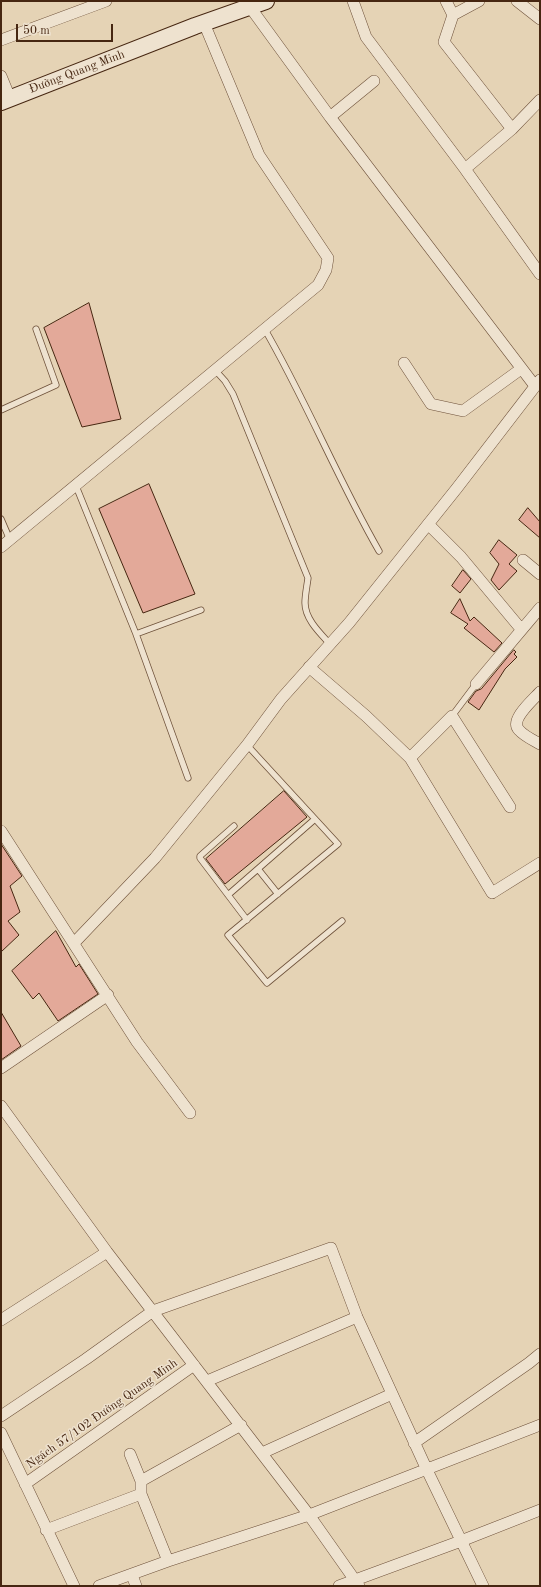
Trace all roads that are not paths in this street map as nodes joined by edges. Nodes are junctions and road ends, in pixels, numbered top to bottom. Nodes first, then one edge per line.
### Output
1 (106, 1) edge
2 (266, 1) edge
3 (446, 1) edge
4 (479, 1) edge
5 (517, 1) edge
6 (355, 2) edge
7 (250, 7) junction
8 (453, 15) junction
9 (540, 19) edge
10 (204, 23) junction
11 (1, 40) edge
12 (1, 76) edge
13 (374, 81) dead end
14 (6, 100) edge
15 (540, 100) edge
16 (330, 117) junction
17 (512, 129) junction
18 (465, 169) junction
19 (540, 274) edge
20 (264, 328) junction
21 (36, 329) dead end
22 (404, 363) dead end
23 (521, 369) junction
24 (215, 370) junction
25 (537, 383) edge
26 (1, 410) edge
27 (76, 486) junction
28 (1, 519) edge
29 (428, 524) junction
30 (5, 543) edge
31 (379, 551) dead end
32 (523, 560) dead end
33 (540, 574) edge
34 (540, 608) edge
35 (201, 610) dead end
36 (521, 628) junction
37 (136, 634) junction
38 (330, 644) junction
39 (309, 667) junction
40 (476, 684) joint
41 (540, 692) edge
42 (452, 716) junction
43 (540, 744) edge
44 (247, 745) junction
45 (410, 758) junction
46 (188, 778) dead end
47 (510, 807) dead end
48 (316, 819) junction
49 (234, 826) dead end
50 (1, 831) edge
51 (540, 863) edge
52 (258, 869) junction
53 (278, 894) junction
54 (228, 895) junction
55 (247, 920) junction
56 (342, 921) dead end
57 (74, 943) junction
58 (108, 995) junction
59 (1, 1068) edge
60 (1, 1106) edge
61 (190, 1114) dead end
62 (107, 1252) junction
63 (153, 1311) junction
64 (357, 1317) junction
65 (1, 1320) edge
66 (540, 1354) edge
67 (194, 1365) junction
68 (207, 1381) junction
69 (392, 1394) junction
70 (1, 1416) edge
71 (241, 1425) junction
72 (540, 1425) edge
73 (2, 1440) edge
74 (414, 1443) junction
75 (262, 1453) junction
76 (130, 1454) dead end
77 (427, 1470) junction
78 (141, 1481) junction
79 (25, 1484) junction
80 (141, 1494) junction
81 (540, 1510) edge
82 (309, 1515) junction
83 (46, 1530) junction
84 (461, 1541) junction
85 (168, 1561) junction
86 (132, 1575) junction
87 (357, 1583) edge
88 (74, 1586) edge
89 (99, 1586) edge
90 (136, 1586) edge
91 (339, 1586) edge
92 (483, 1586) edge

1 - 11 street
2 - 7 street, Đường Quang Minh
3 - 8 street
4 - 8 street
5 - 9 street
6 - 18 street
7 - 10 street, Đường Quang Minh
7 - 16 street
8 - 17 street
10 - 14 street, Đường Quang Minh
10 - 20 street
12 - 14 street
13 - 16 street
15 - 17 street
16 - 23 street
17 - 18 street
18 - 19 street
20 - 24 street
20 - 31 lane
21 - 26 lane
22 - 23 street
23 - 25 street
24 - 27 street
24 - 38 lane
25 - 29 street
27 - 30 street
27 - 37 lane
28 - 30 lane
29 - 36 street
29 - 38 street
32 - 33 street
34 - 36 street
35 - 37 lane
36 - 40 street
37 - 46 lane
38 - 39 street
39 - 44 street
39 - 45 street
40 - 42 lane
41 - 43 street
42 - 45 street
42 - 47 street
44 - 48 lane
44 - 57 street
45 - 51 street
48 - 52 lane
48 - 53 lane
49 - 54 lane
50 - 57 street
52 - 53 lane
52 - 54 lane
53 - 55 lane
54 - 55 lane
55 - 56 lane
57 - 58 street
58 - 59 street
58 - 61 street
60 - 62 street
62 - 63 street
62 - 65 street
63 - 64 street
63 - 67 street
63 - 70 street
64 - 68 street
64 - 69 street
66 - 74 street
67 - 68 street
67 - 79 street, Ngách 57/102 Đường Quang Minh
68 - 71 street
69 - 74 street
69 - 75 street
71 - 75 street
71 - 78 street
72 - 77 street
73 - 79 street
74 - 77 street
75 - 82 street
76 - 78 street
77 - 82 street
77 - 84 street
78 - 80 street
79 - 83 street
80 - 83 street
80 - 85 street
81 - 84 street
82 - 85 street
82 - 87 street
83 - 88 street
84 - 87 street
84 - 92 street
85 - 86 street
86 - 89 street
86 - 90 street
87 - 91 street

